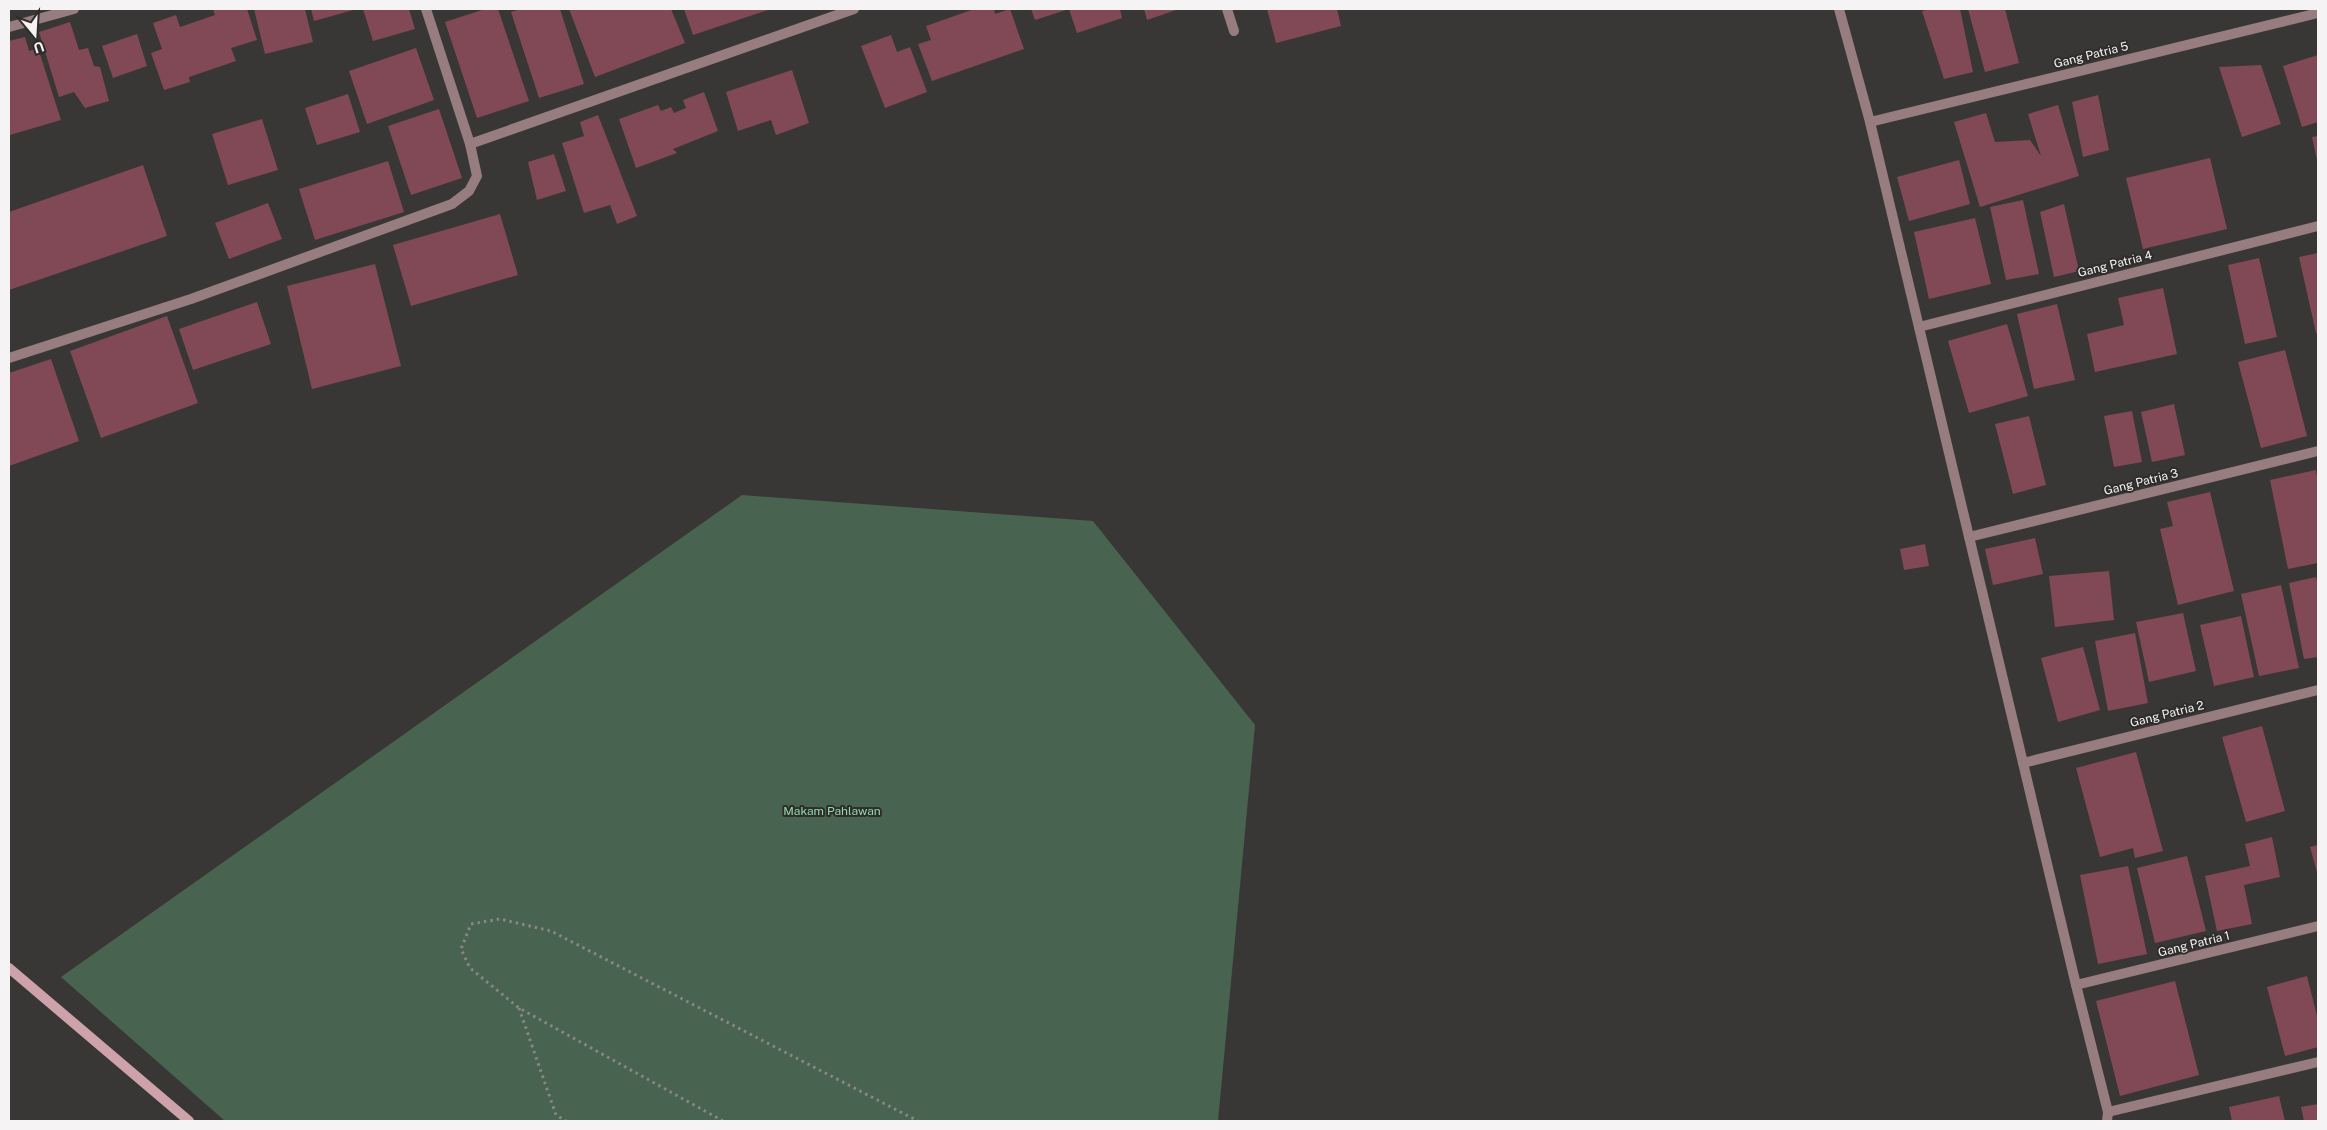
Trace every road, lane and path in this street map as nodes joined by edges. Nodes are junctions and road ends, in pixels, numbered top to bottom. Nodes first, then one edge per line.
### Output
1 (74, 9) edge
2 (426, 9) edge
3 (854, 9) edge
4 (1227, 9) edge
5 (1839, 9) edge
6 (2318, 13) edge
7 (9, 27) edge
8 (1234, 31) dead end
9 (1870, 122) junction
10 (470, 144) junction
11 (2318, 226) edge
12 (1919, 327) junction
13 (9, 358) edge
14 (2318, 451) edge
15 (1969, 537) junction
16 (2318, 690) edge
17 (2023, 763) junction
18 (2318, 926) edge
19 (9, 968) edge
20 (2076, 985) junction
21 (519, 1008) junction
22 (2318, 1062) edge
23 (2108, 1117) edge
24 (189, 1121) edge
25 (566, 1121) edge
26 (723, 1121) edge
27 (918, 1121) edge

1 - 7 street
2 - 10 street
3 - 10 street
4 - 8 street
5 - 9 street
6 - 9 street, Gang Patria 5
9 - 12 street
10 - 13 street
11 - 12 street, Gang Patria 4
12 - 15 street
14 - 15 street, Gang Patria 3
15 - 17 street
16 - 17 street, Gang Patria 2
17 - 20 street
18 - 20 street, Gang Patria 1
19 - 24 main road
20 - 23 street
21 - 25 path
21 - 26 path
21 - 27 path
22 - 23 street

